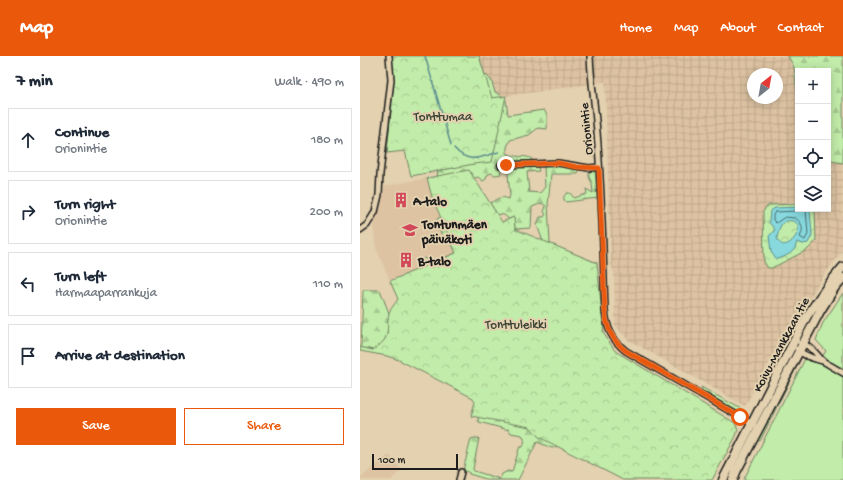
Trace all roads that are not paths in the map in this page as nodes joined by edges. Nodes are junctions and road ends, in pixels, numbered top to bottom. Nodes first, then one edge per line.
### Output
1 (389, 56) edge
2 (590, 56) edge
3 (501, 166) dead end
4 (599, 168) junction
5 (360, 230) edge
6 (843, 267) edge
7 (843, 278) edge
8 (793, 343) junction
9 (801, 347) junction
10 (824, 361) junction
11 (843, 373) edge
12 (755, 426) junction
13 (461, 472) dead end
14 (459, 480) edge
15 (723, 480) edge
16 (733, 480) edge

1 - 5 street
2 - 4 street, Orionintie
3 - 4 street
4 - 12 street, Orionintie
6 - 8 main road, Koivu-Mankkaan tie
7 - 9 main road, Koivu-Mankkaan tie
8 - 9 street
8 - 12 main road, Koivu-Mankkaan tie
9 - 10 street
9 - 10 street
9 - 12 main road, Koivu-Mankkaan tie
10 - 11 street
12 - 15 main road, Koivu-Mankkaan tie
12 - 16 main road, Koivu-Mankkaan tie
13 - 14 street

